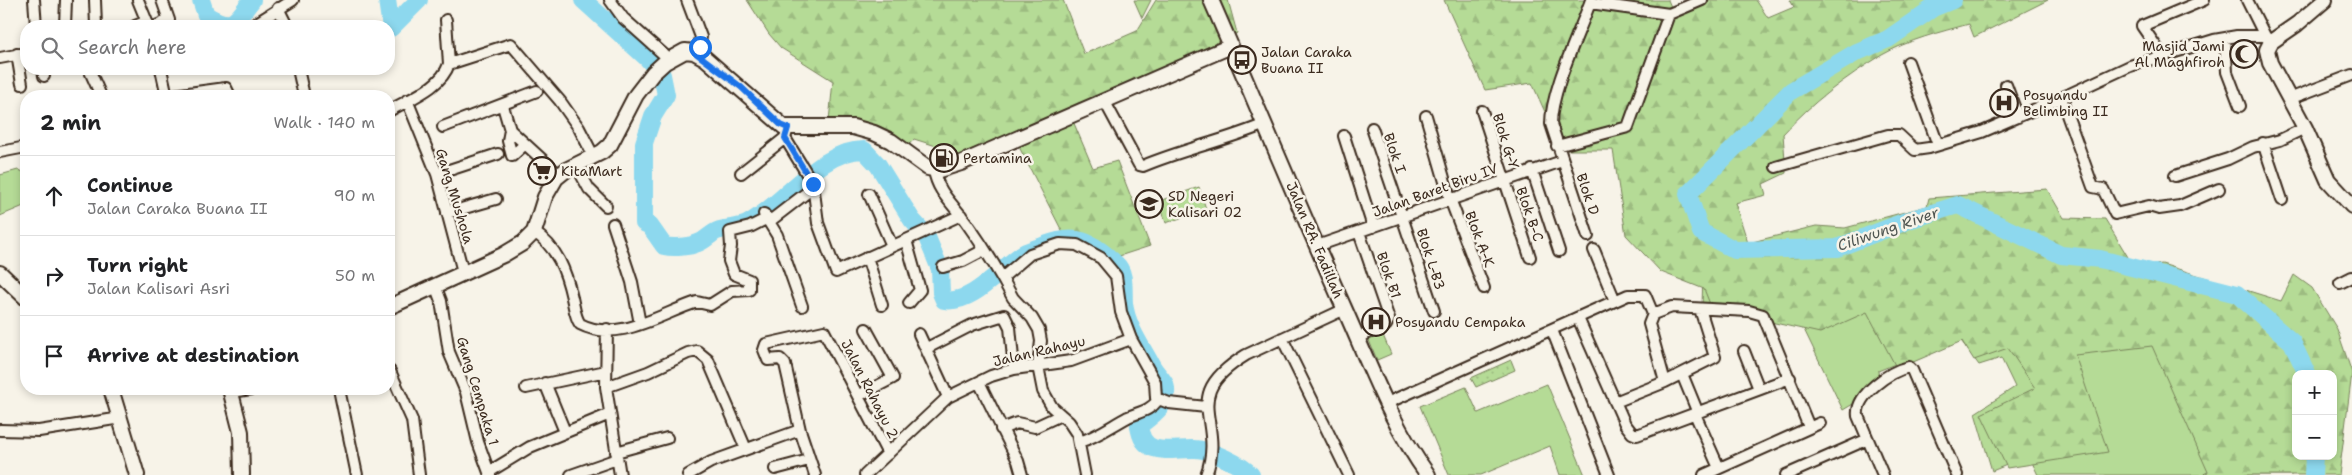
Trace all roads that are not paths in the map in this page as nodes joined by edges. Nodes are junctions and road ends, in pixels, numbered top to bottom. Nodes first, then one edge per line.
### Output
1 (34, 0) edge
2 (66, 0) edge
3 (95, 0) edge
4 (138, 0) edge
5 (162, 0) edge
6 (292, 0) edge
7 (610, 0) edge
8 (687, 0) edge
9 (1211, 0) edge
10 (1702, 0) edge
11 (2204, 0) edge
12 (2246, 0) edge
13 (2325, 0) edge
14 (1590, 2) edge
15 (278, 8) junction
16 (1669, 14) junction
17 (36, 20) edge
18 (65, 20) edge
19 (96, 20) edge
20 (148, 20) edge
21 (169, 20) edge
22 (261, 20) edge
23 (284, 20) edge
24 (446, 20) dead end
25 (2225, 38) junction
26 (2268, 39) junction
27 (1231, 46) junction
28 (20, 53) edge
29 (697, 54) junction
30 (2162, 55) junction
31 (0, 58) edge
32 (667, 61) junction
33 (1908, 62) dead end
34 (449, 64) junction
35 (22, 75) edge
36 (92, 75) edge
37 (162, 75) edge
38 (299, 75) edge
39 (2352, 75) edge
40 (22, 84) dead end
41 (2006, 85) dead end
42 (98, 90) edge
43 (166, 90) edge
44 (303, 90) edge
45 (537, 91) dead end
46 (2061, 98) junction
47 (2289, 99) junction
48 (407, 100) junction
49 (1105, 102) junction
50 (503, 106) junction
51 (2240, 106) dead end
52 (395, 107) edge
53 (1482, 111) dead end
54 (1426, 116) dead end
55 (2018, 117) junction
56 (1265, 124) junction
57 (443, 127) dead end
58 (1372, 128) dead end
59 (2305, 128) junction
60 (510, 130) junction
61 (786, 133) junction
62 (1344, 136) dead end
63 (2263, 143) junction
64 (525, 144) junction
65 (1938, 145) junction
66 (1557, 146) junction
67 (20, 148) edge
68 (0, 152) edge
69 (498, 154) dead end
70 (594, 157) junction
71 (1562, 161) junction
72 (576, 165) junction
73 (1776, 167) dead end
74 (934, 170) junction
75 (1532, 170) junction
76 (741, 173) dead end
77 (437, 174) junction
78 (559, 175) junction
79 (2175, 176) dead end
80 (1504, 180) junction
81 (813, 186) junction
82 (2219, 189) dead end
83 (869, 194) dead end
84 (496, 199) dead end
85 (1450, 199) junction
86 (2282, 200) dead end
87 (2351, 204) edge
88 (606, 206) dead end
89 (448, 213) junction
90 (961, 215) junction
91 (1403, 216) junction
92 (767, 218) junction
93 (613, 224) dead end
94 (1373, 227) junction
95 (534, 232) junction
96 (1359, 232) junction
97 (1588, 236) dead end
98 (906, 240) junction
99 (892, 246) junction
100 (1317, 246) junction
101 (984, 250) junction
102 (1594, 250) dead end
103 (1559, 251) dead end
104 (867, 257) junction
105 (1530, 257) dead end
106 (944, 267) dead end
107 (463, 272) junction
108 (0, 274) edge
109 (1000, 276) junction
110 (2352, 276) edge
111 (2340, 282) dead end
112 (435, 285) junction
113 (1484, 288) dead end
114 (20, 292) edge
115 (1615, 301) junction
116 (395, 303) edge
117 (909, 303) dead end
118 (882, 305) dead end
119 (802, 306) dead end
120 (1700, 308) junction
121 (1344, 309) junction
122 (1434, 311) dead end
123 (1653, 314) junction
124 (1578, 318) junction
125 (640, 324) junction
126 (607, 329) junction
127 (866, 329) dead end
128 (1552, 330) junction
129 (919, 334) dead end
130 (1282, 338) junction
131 (1358, 338) junction
132 (1131, 339) junction
133 (927, 348) junction
134 (1744, 351) dead end
135 (1038, 366) junction
136 (1014, 369) junction
137 (606, 371) junction
138 (1682, 374) junction
139 (1790, 378) junction
140 (395, 382) edge
141 (979, 382) junction
142 (1665, 382) junction
143 (545, 383) junction
144 (606, 387) junction
145 (526, 388) dead end
146 (1759, 389) junction
147 (113, 395) edge
148 (232, 395) edge
149 (340, 395) edge
150 (858, 396) junction
151 (948, 397) junction
152 (1163, 402) junction
153 (1615, 402) junction
154 (1387, 403) junction
155 (1206, 407) junction
156 (1696, 413) junction
157 (610, 414) junction
158 (1061, 415) junction
159 (121, 418) junction
160 (1820, 423) dead end
161 (1809, 427) junction
162 (1001, 429) junction
163 (0, 430) edge
164 (800, 430) junction
165 (565, 432) junction
166 (667, 438) dead end
167 (1868, 439) junction
168 (1079, 442) junction
169 (746, 449) junction
170 (888, 454) junction
171 (616, 456) junction
172 (809, 460) junction
173 (1719, 468) junction
174 (775, 469) dead end
175 (871, 473) edge
176 (135, 474) edge
177 (489, 474) edge
178 (242, 475) edge
179 (357, 475) edge
180 (419, 475) edge
181 (571, 475) edge
182 (620, 475) edge
183 (688, 475) edge
184 (814, 475) edge
185 (1022, 475) edge
186 (1085, 475) edge
187 (1206, 475) edge
188 (1349, 475) edge
189 (1428, 475) edge
190 (1609, 475) edge
191 (1704, 475) edge
192 (1786, 475) edge
193 (1883, 475) edge
194 (1956, 475) edge

1 - 17 street
2 - 18 street
3 - 19 street
4 - 20 street
5 - 21 street
6 - 15 street
7 - 32 street
8 - 29 street
9 - 27 street, Jalan RA. Fadillah
10 - 16 street
11 - 30 street
12 - 26 street
13 - 26 street
14 - 16 street
14 - 66 street, Blok D
15 - 22 street
15 - 23 street
16 - 66 street
24 - 34 street
25 - 26 street
25 - 30 street
25 - 51 street
26 - 47 street
27 - 49 street
27 - 56 street, Jalan RA. Fadillah
28 - 31 street
29 - 32 street
29 - 61 street
30 - 46 street
32 - 70 street
33 - 65 street
34 - 48 street
34 - 70 street
35 - 40 street
36 - 42 street
37 - 43 street
38 - 44 street
39 - 47 street
41 - 55 street
45 - 50 street
46 - 55 street
46 - 82 street
47 - 59 street
48 - 52 street
48 - 77 street, Gang Mushola
49 - 56 street
49 - 74 street
50 - 57 street
50 - 60 street
53 - 80 street, Blok G-Y
54 - 85 street, Blok A-K
55 - 65 street
56 - 100 street, Jalan RA. Fadillah
58 - 91 street, Blok I
59 - 63 street
59 - 87 street
60 - 64 street
60 - 64 street
61 - 74 street
61 - 76 street
61 - 81 street
62 - 94 street
63 - 79 street
63 - 86 street
64 - 78 street
65 - 73 street
66 - 71 street, Blok D
67 - 68 street
69 - 77 street
70 - 72 street
71 - 75 street, Jalan Baret Biru IV
71 - 97 street, Blok D
72 - 78 street
72 - 88 street
74 - 90 street
75 - 80 street, Jalan Baret Biru IV
75 - 103 street
77 - 89 street, Gang Mushola
78 - 95 street
80 - 85 street, Jalan Baret Biru IV
80 - 105 street, Blok B-C
81 - 92 street
81 - 104 street
83 - 99 street
84 - 89 street
85 - 91 street, Jalan Baret Biru IV
85 - 113 street, Blok A-K
89 - 107 street, Gang Mushola
90 - 98 street
90 - 101 street
91 - 94 street, Jalan Baret Biru IV
91 - 122 street, Blok L-B3
92 - 119 street
92 - 125 street
93 - 125 street
94 - 96 street, Jalan Baret Biru IV
95 - 107 street
95 - 126 street
96 - 100 street, Jalan Baret Biru IV
96 - 131 street, Blok B1
98 - 99 street
98 - 117 street
99 - 104 street
100 - 121 street, Jalan RA. Fadillah
101 - 106 street
101 - 109 street
102 - 115 street
104 - 118 street
107 - 112 street
108 - 114 street
109 - 132 street
109 - 135 street
110 - 111 street
112 - 116 street
112 - 177 street, Gang Cempaka 1
115 - 123 street
115 - 124 street
120 - 123 street
120 - 138 street
120 - 139 street
121 - 130 street
121 - 131 street, Jalan RA. Fadillah
123 - 142 street
124 - 128 street
124 - 153 street
125 - 126 street
126 - 137 street
127 - 150 street
128 - 154 street
128 - 190 street
129 - 133 street
130 - 155 street
130 - 188 street
131 - 154 street, Jalan RA. Fadillah
132 - 135 street, Jalan Rahayu
132 - 152 street
133 - 136 street
133 - 151 street
134 - 146 street
135 - 136 street, Jalan Rahayu
135 - 158 street
136 - 141 street, Jalan Rahayu
137 - 143 street
137 - 144 street
138 - 142 street
138 - 156 street
139 - 146 street
139 - 161 street
140 - 180 street
141 - 151 street, Jalan Rahayu
141 - 162 street
142 - 153 street
143 - 145 street
143 - 165 street
144 - 157 street
144 - 169 street
146 - 156 street
147 - 159 street
148 - 178 street
149 - 179 street
150 - 164 street, Jalan Rahayu 2
150 - 170 street, Jalan Rahayu 2
151 - 170 street, Jalan Rahayu
152 - 155 street
152 - 168 street
153 - 156 street
154 - 189 street, Jalan RA. Fadillah
155 - 187 street
156 - 173 street
157 - 165 street
157 - 171 street
158 - 162 street
158 - 168 street
159 - 163 street
159 - 176 street
160 - 161 street
161 - 173 street
162 - 185 street
164 - 169 street
164 - 172 street
165 - 177 street
166 - 171 street
167 - 192 street
167 - 193 street
167 - 194 street
168 - 186 street
169 - 183 street
170 - 175 street, Jalan Rahayu
171 - 181 street
171 - 182 street
172 - 174 street
172 - 184 street
173 - 191 street

